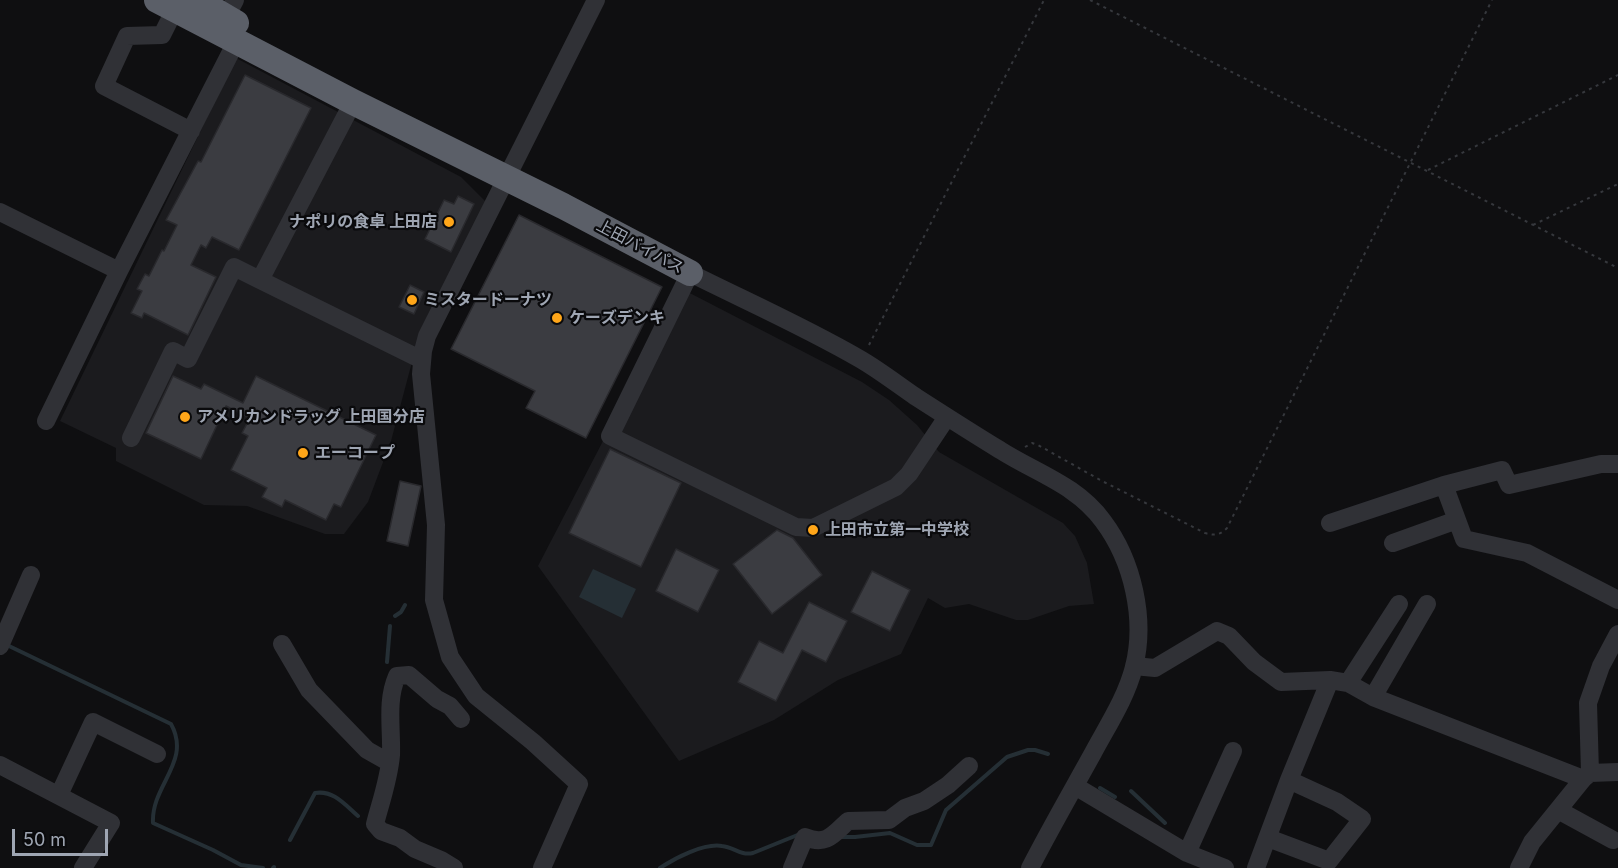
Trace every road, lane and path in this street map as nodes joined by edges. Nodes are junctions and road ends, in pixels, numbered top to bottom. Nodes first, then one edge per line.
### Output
1 (596, 0) edge
2 (1044, 0) edge
3 (1090, 0) edge
4 (1492, 0) edge
5 (176, 3) edge
6 (230, 9) edge
7 (236, 42) junction
8 (1618, 75) edge
9 (353, 102) junction
10 (190, 131) junction
11 (1410, 163) junction
12 (1428, 170) junction
13 (508, 175) junction
14 (1618, 184) edge
15 (0, 212) edge
16 (1533, 225) junction
17 (1618, 268) edge
18 (119, 272) junction
19 (690, 273) junction
20 (260, 280) junction
21 (422, 360) junction
22 (861, 360) junction
23 (947, 417) junction
24 (46, 421) dead end
25 (131, 438) dead end
26 (1011, 458) junction
27 (1618, 464) edge
28 (1444, 485) junction
29 (1457, 520) junction
30 (1330, 524) dead end
31 (1393, 543) dead end
32 (32, 575) dead end
33 (1618, 600) edge
34 (1399, 604) dead end
35 (1427, 604) dead end
36 (1618, 634) edge
37 (282, 644) dead end
38 (0, 646) edge
39 (1134, 666) junction
40 (1339, 682) junction
41 (1373, 697) junction
42 (461, 719) dead end
43 (1233, 751) dead end
44 (157, 754) dead end
45 (390, 763) junction
46 (0, 765) edge
47 (969, 766) dead end
48 (1618, 772) edge
49 (1587, 776) junction
50 (1289, 780) junction
51 (1074, 786) junction
52 (59, 795) junction
53 (1558, 810) junction
54 (1268, 838) junction
55 (1613, 840) dead end
56 (1186, 853) junction
57 (1216, 866) edge
58 (83, 868) edge
59 (454, 868) edge
60 (542, 868) edge
61 (792, 868) edge
62 (1030, 868) edge
63 (1256, 868) edge
64 (1519, 868) edge

1 - 13 street
2 - 22 path
3 - 11 path
4 - 11 path
5 - 6 highway, 上田バイパス
5 - 7 highway, 上田バイパス
5 - 10 street
6 - 13 highway, 上田バイパス
7 - 9 highway, 上田バイパス
7 - 10 street
8 - 12 path
9 - 13 highway, 上田バイパス
9 - 20 street
10 - 18 street
11 - 12 path
11 - 26 path
12 - 16 path
13 - 19 highway, 上田バイパス
13 - 21 street
14 - 16 path
15 - 18 street
16 - 17 path
18 - 24 street
19 - 22 street
19 - 23 street
20 - 21 street
20 - 25 street
21 - 60 street
22 - 23 street
23 - 26 street
26 - 39 street
27 - 28 street
28 - 29 street
28 - 30 street
29 - 31 street
29 - 33 street
32 - 38 street
34 - 40 street
35 - 41 street
36 - 49 street
37 - 45 street
39 - 40 street
39 - 51 street
40 - 41 street
40 - 50 street
41 - 49 street
42 - 45 street
43 - 56 street
44 - 52 street
45 - 59 street
46 - 52 street
47 - 61 street
48 - 49 street
49 - 53 street
50 - 54 street
50 - 54 street
51 - 56 street
51 - 62 street
52 - 58 street
53 - 55 street
53 - 64 street
54 - 63 street
56 - 57 street

